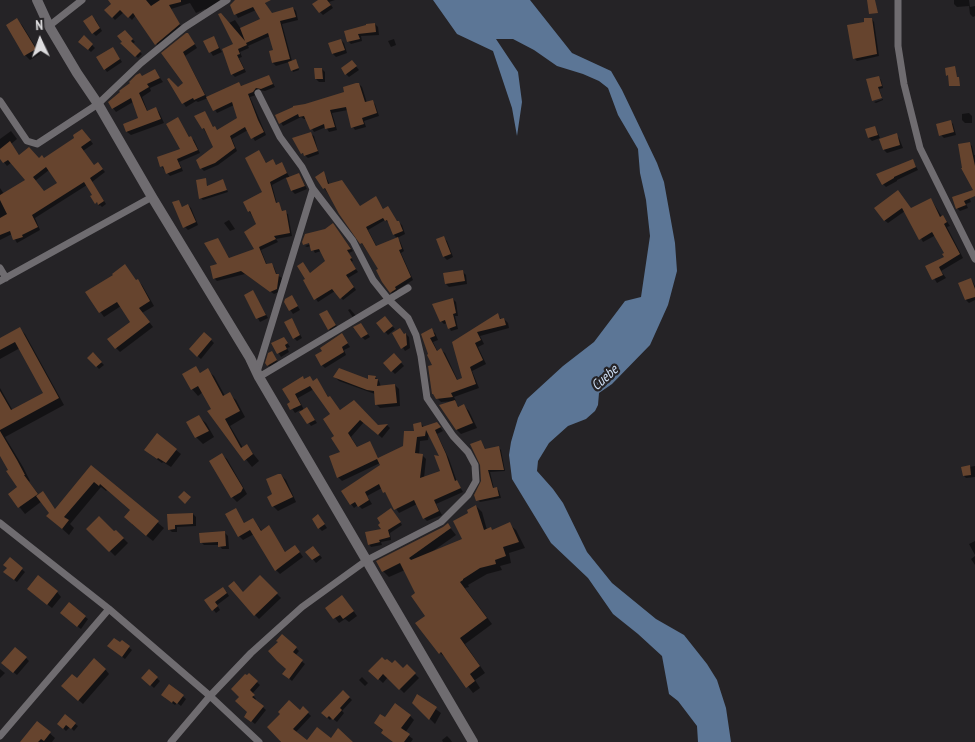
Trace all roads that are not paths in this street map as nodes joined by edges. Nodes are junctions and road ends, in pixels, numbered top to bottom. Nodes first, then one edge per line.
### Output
1 (36, 0) edge
2 (82, 0) edge
3 (227, 0) edge
4 (898, 0) edge
5 (49, 26) junction
6 (258, 93) dead end
7 (0, 101) edge
8 (98, 104) junction
9 (314, 189) junction
10 (152, 197) junction
11 (975, 259) edge
12 (0, 268) edge
13 (3, 280) edge
14 (408, 288) dead end
15 (389, 300) junction
16 (258, 375) junction
17 (2, 527) edge
18 (367, 560) junction
19 (109, 609) junction
20 (210, 696) junction
21 (0, 736) edge
22 (171, 742) edge
23 (259, 742) edge
24 (473, 742) edge

1 - 5 main road
2 - 5 street
3 - 8 street
4 - 11 street
5 - 8 main road
6 - 9 street
7 - 8 street
8 - 10 main road
9 - 15 street
9 - 16 street
10 - 13 street
10 - 16 main road
12 - 13 street
14 - 15 street
15 - 16 street
15 - 18 street
16 - 18 main road
17 - 19 street
18 - 20 street
18 - 24 main road
19 - 20 street
19 - 21 street
20 - 22 street
20 - 23 street

